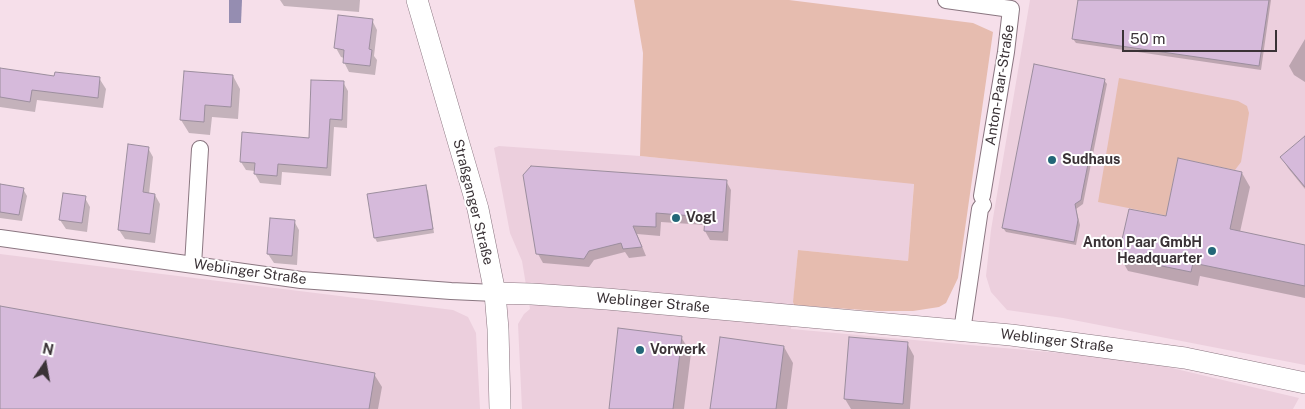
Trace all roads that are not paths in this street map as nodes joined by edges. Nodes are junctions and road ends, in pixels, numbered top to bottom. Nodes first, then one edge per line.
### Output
1 (417, 0) edge
2 (946, 0) edge
3 (200, 149) dead end
4 (0, 238) edge
5 (193, 265) junction
6 (495, 293) junction
7 (962, 331) junction
8 (1305, 383) edge
9 (500, 409) edge

1 - 6 street, Straßganger Straße
2 - 7 street, Anton-Paar-Straße
3 - 5 street
4 - 5 street, Weblinger Straße
5 - 6 street, Weblinger Straße
6 - 7 street, Weblinger Straße
6 - 9 street, Straßganger Straße
7 - 8 street, Weblinger Straße

